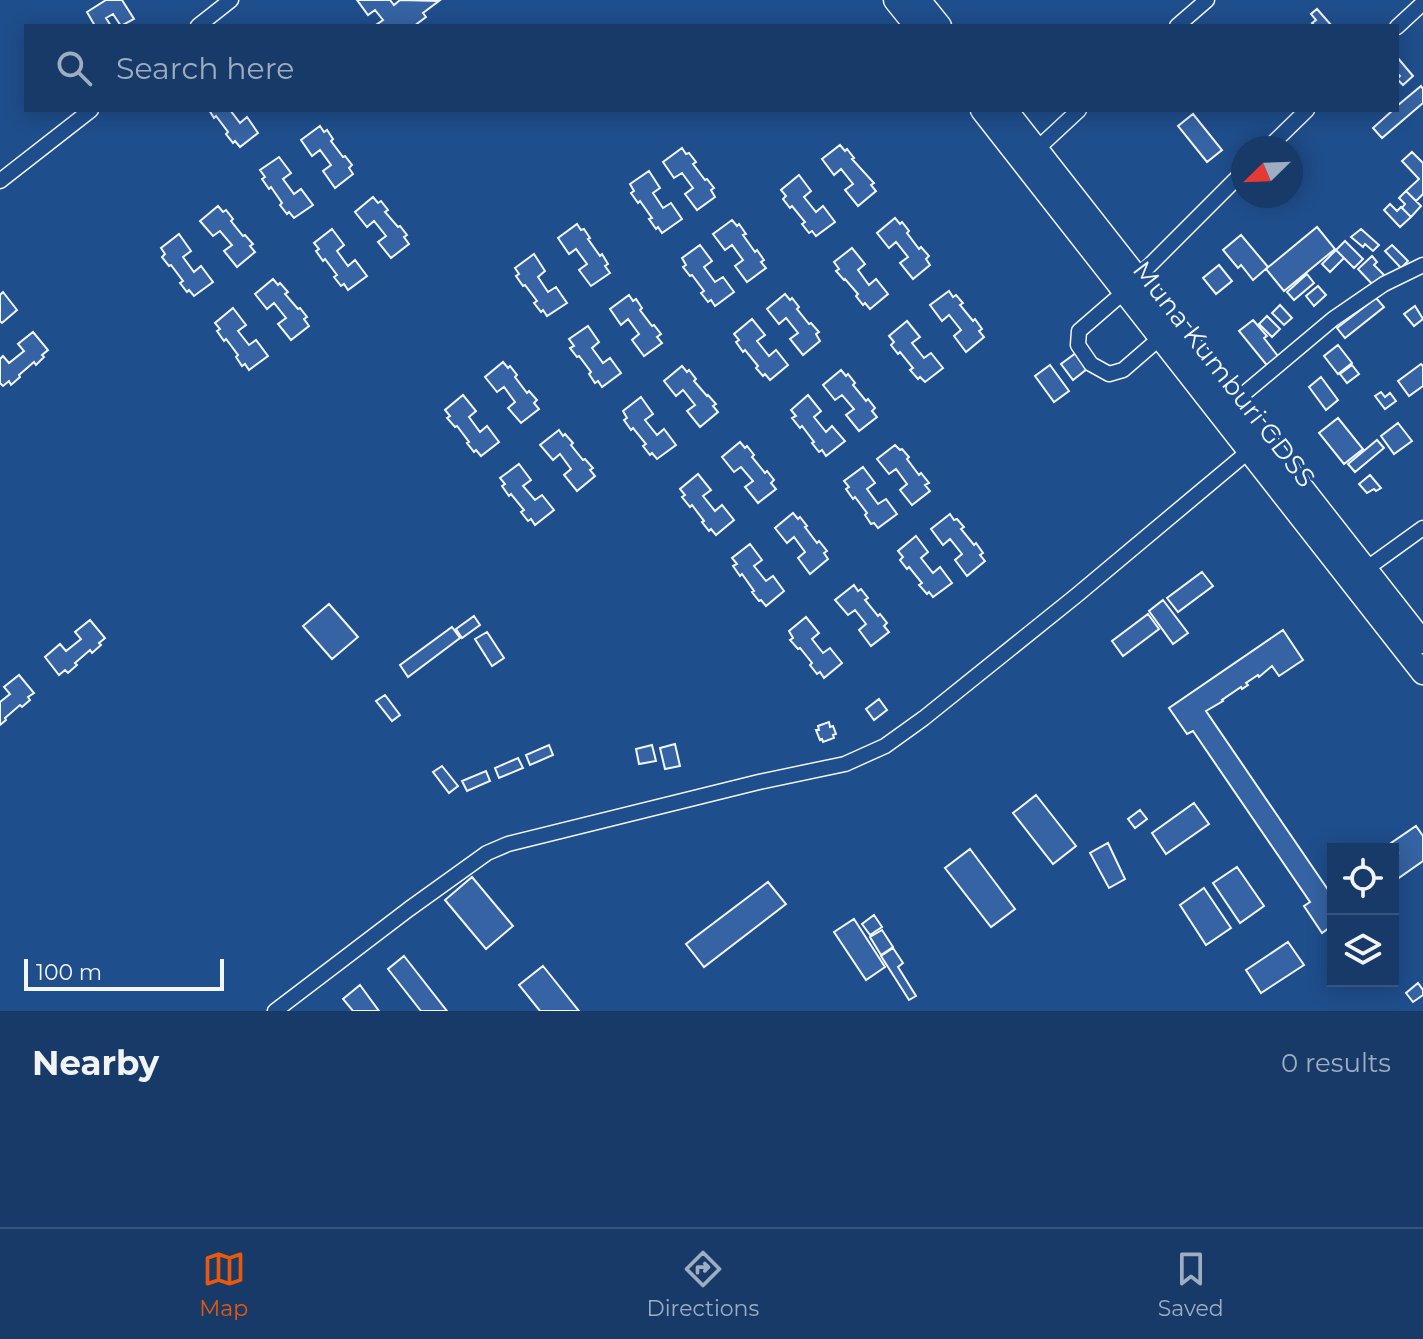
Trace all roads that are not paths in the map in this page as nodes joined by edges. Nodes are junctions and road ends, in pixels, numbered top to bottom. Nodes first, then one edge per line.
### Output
1 (231, 0) edge
2 (895, 0) edge
3 (919, 0) edge
4 (1207, 0) edge
5 (1423, 3) edge
6 (201, 24) edge
7 (914, 24) edge
8 (938, 24) edge
9 (1179, 24) edge
10 (1399, 25) edge
11 (88, 112) edge
12 (984, 112) edge
13 (1008, 112) edge
14 (1077, 112) edge
15 (1305, 112) edge
16 (1280, 136) edge
17 (1037, 149) junction
18 (0, 181) edge
19 (1231, 184) edge
20 (1423, 265) edge
21 (1131, 285) junction
22 (1160, 338) junction
23 (1234, 402) junction
24 (1249, 451) junction
25 (1423, 528) edge
26 (1366, 569) junction
27 (1423, 642) edge
28 (1423, 673) edge
29 (275, 1011) edge

1 - 6 street
2 - 7 highway
3 - 8 highway
4 - 9 street
5 - 10 street
11 - 18 street
12 - 21 highway, Muna Kumburi GDSS
13 - 17 highway, Muna Kumburi GDSS
14 - 17 street
15 - 16 street
17 - 21 highway, Muna Kumburi GDSS
19 - 21 street
20 - 23 street
21 - 22 highway, Muna Kumburi GDSS
21 - 22 street
21 - 23 highway, Muna Kumburi GDSS
22 - 24 highway, Muna Kumburi GDSS
23 - 26 highway, Muna Kumburi GDSS
24 - 28 highway, Muna Kumburi GDSS
24 - 29 street
25 - 26 street
26 - 27 highway, Muna Kumburi GDSS

